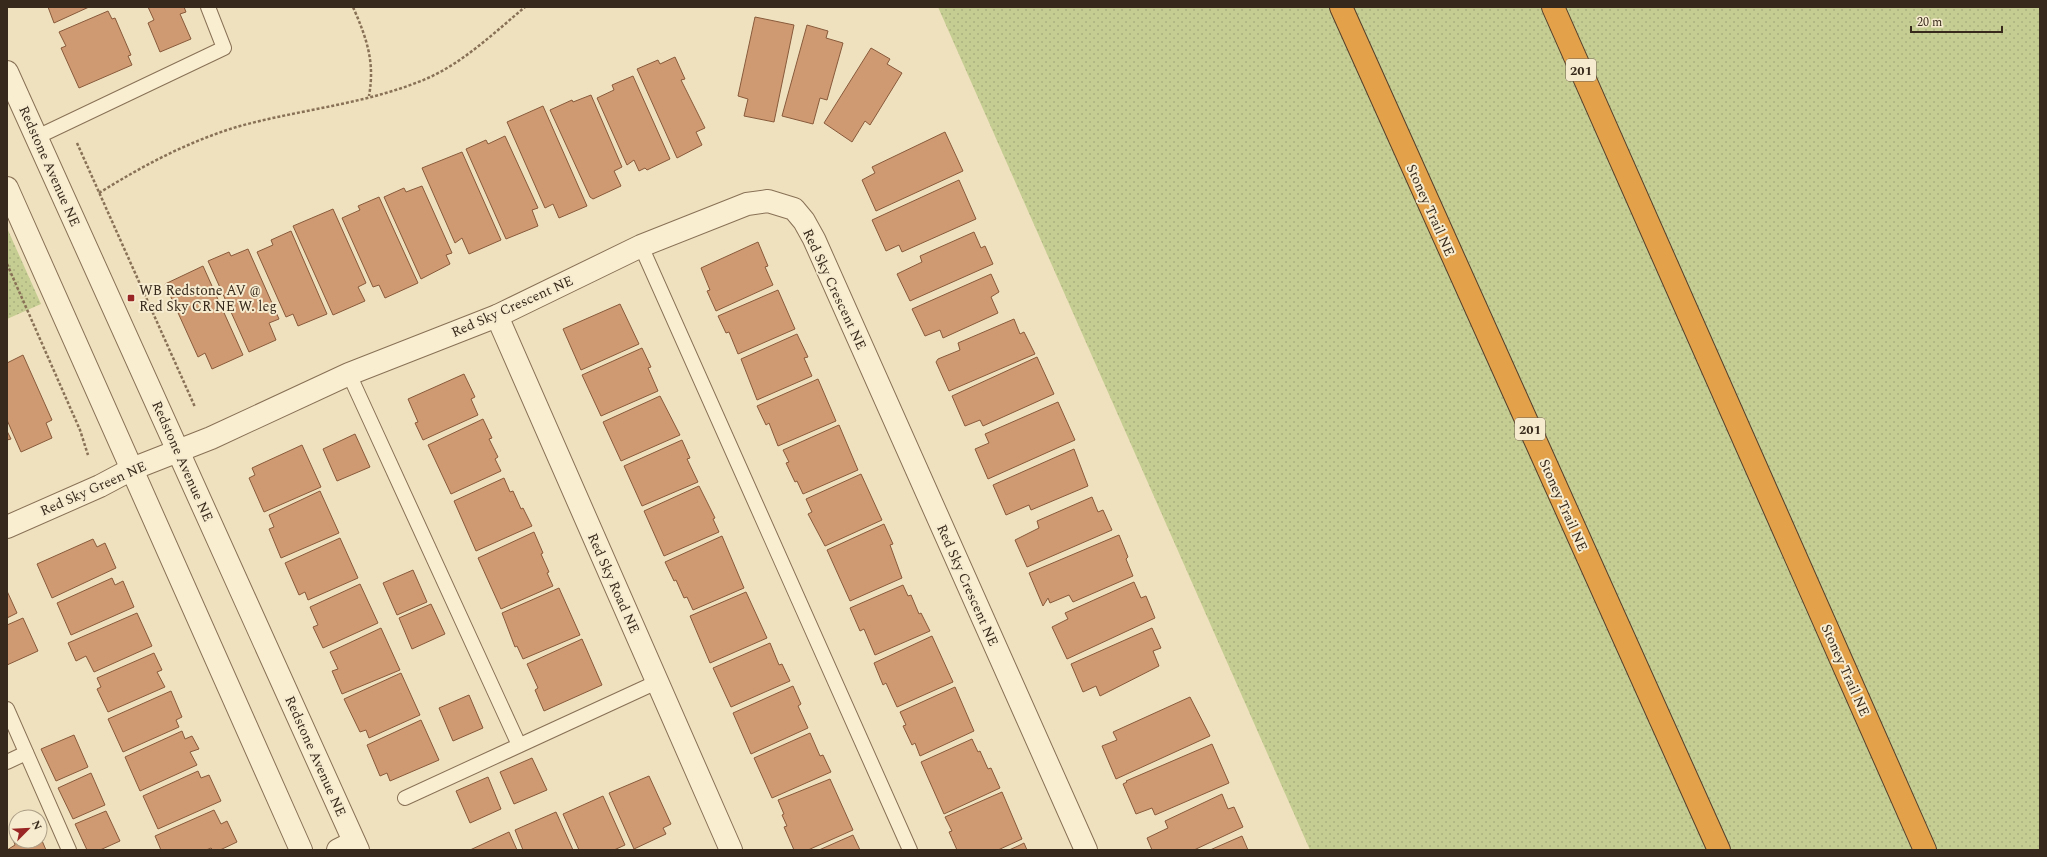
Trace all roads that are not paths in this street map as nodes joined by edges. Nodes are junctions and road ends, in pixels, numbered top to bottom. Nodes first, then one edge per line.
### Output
1 (208, 7) edge
2 (1341, 7) edge
3 (1553, 7) edge
4 (1562, 7) edge
5 (7, 72) edge
6 (1609, 134) junction
7 (37, 137) junction
8 (7, 188) edge
9 (641, 246) junction
10 (496, 316) junction
11 (349, 374) junction
12 (179, 451) junction
13 (132, 469) junction
14 (7, 527) edge
15 (657, 682) junction
16 (7, 709) edge
17 (519, 745) junction
18 (26, 753) junction
19 (7, 762) edge
20 (405, 798) dead end
21 (350, 847) edge
22 (69, 850) edge
23 (301, 850) edge
24 (731, 850) edge
25 (910, 850) edge
26 (1086, 850) edge
27 (1719, 850) edge
28 (1925, 850) edge

1 - 7 lane
2 - 27 highway, Stoney Trail NE / 201
3 - 6 highway, Stoney Trail NE / 201
4 - 6 highway
5 - 7 street, Redstone Avenue NE
6 - 28 highway, Stoney Trail NE / 201
7 - 12 street, Redstone Avenue NE
8 - 13 street
9 - 10 street, Red Sky Crescent NE
9 - 25 lane
9 - 26 street, Red Sky Crescent NE
10 - 11 street, Red Sky Crescent NE
10 - 15 street, Red Sky Road NE
11 - 12 street, Red Sky Crescent NE
11 - 17 lane
12 - 13 street, Red Sky Green NE
12 - 21 street, Redstone Avenue NE
13 - 14 street, Red Sky Green NE
13 - 23 street
15 - 17 lane
15 - 24 street, Red Sky Road NE
16 - 18 lane
17 - 20 lane
18 - 19 lane
18 - 22 lane

